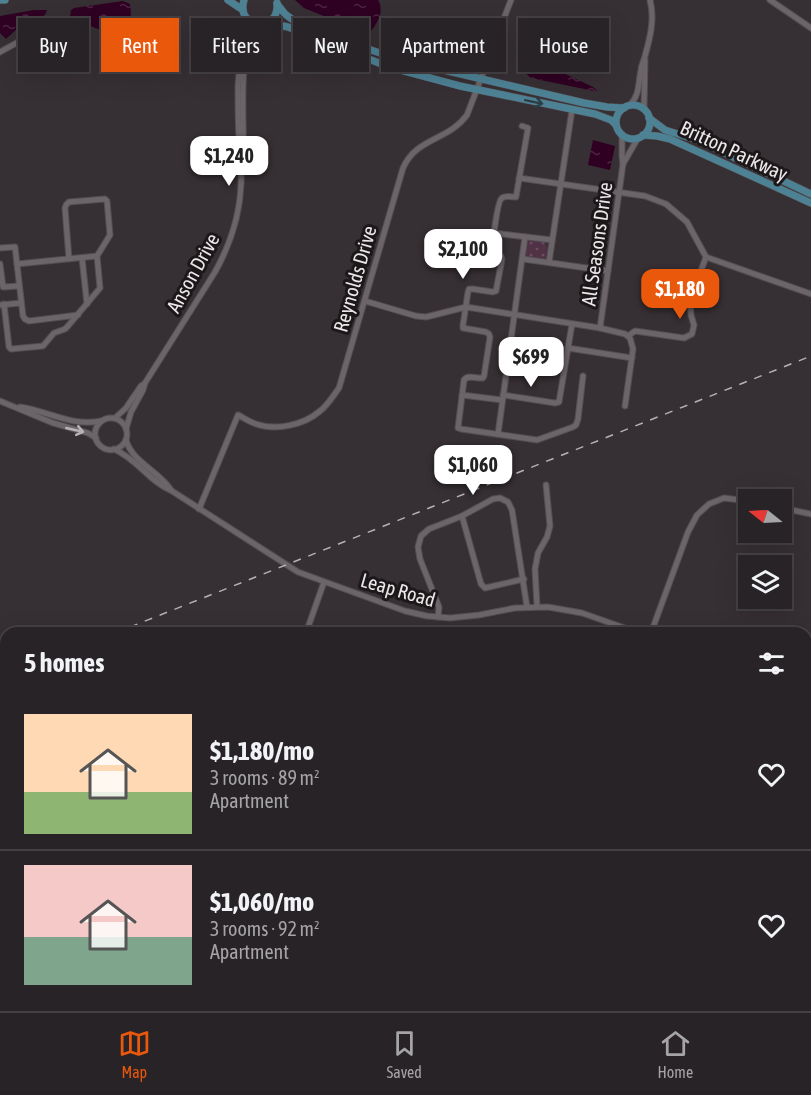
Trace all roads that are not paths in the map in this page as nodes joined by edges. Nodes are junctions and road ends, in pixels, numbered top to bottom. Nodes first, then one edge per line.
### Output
1 (0, 0) edge
2 (5, 0) edge
3 (228, 0) edge
4 (244, 0) edge
5 (511, 0) edge
6 (650, 0) edge
7 (770, 0) edge
8 (276, 2) edge
9 (245, 14) junction
10 (249, 18) edge
11 (272, 18) edge
12 (281, 26) edge
13 (811, 28) edge
14 (18, 42) edge
15 (0, 52) edge
16 (645, 58) junction
17 (244, 72) edge
18 (481, 79) junction
19 (477, 89) junction
20 (627, 106) junction
21 (644, 109) junction
22 (572, 110) junction
23 (649, 118) junction
24 (616, 125) junction
25 (522, 126) dead end
26 (622, 134) junction
27 (640, 136) junction
28 (623, 164) junction
29 (241, 168) junction
30 (519, 178) junction
31 (561, 184) junction
32 (619, 193) junction
33 (811, 194) edge
34 (811, 203) edge
35 (494, 233) junction
36 (525, 237) junction
37 (552, 240) junction
38 (0, 248) edge
39 (97, 256) junction
40 (706, 257) junction
41 (82, 258) junction
42 (69, 259) junction
43 (522, 259) junction
44 (549, 262) junction
45 (0, 264) edge
46 (17, 264) junction
47 (608, 271) junction
48 (19, 286) junction
49 (811, 294) edge
50 (365, 301) junction
51 (21, 303) junction
52 (87, 304) junction
53 (2, 305) edge
54 (466, 307) junction
55 (78, 315) junction
56 (514, 315) junction
57 (572, 324) junction
58 (600, 328) junction
59 (627, 336) junction
60 (568, 348) junction
61 (632, 358) junction
62 (583, 376) dead end
63 (145, 383) junction
64 (462, 395) junction
65 (502, 397) junction
66 (0, 401) edge
67 (15, 406) junction
68 (625, 406) dead end
69 (115, 418) junction
70 (102, 420) junction
71 (126, 429) junction
72 (498, 434) junction
73 (96, 438) junction
74 (126, 439) junction
75 (114, 449) junction
76 (546, 485) dead end
77 (172, 491) junction
78 (738, 500) edge
79 (199, 509) junction
80 (792, 510) edge
81 (811, 514) edge
82 (462, 516) junction
83 (524, 579) junction
84 (324, 582) junction
85 (537, 606) junction
86 (527, 607) junction
87 (438, 617) junction
88 (308, 627) edge
89 (614, 627) edge
90 (653, 627) edge

1 - 2 main road
3 - 9 main road
4 - 9 main road
5 - 18 street, Reynolds Drive
6 - 16 street
7 - 13 street
8 - 11 main road
8 - 18 main road
9 - 10 main road
9 - 29 street, Anson Drive
12 - 19 main road
14 - 15 street
16 - 20 street
16 - 21 street
17 - 29 street, Anson Drive
18 - 19 street, Reynolds Drive
18 - 20 main road
19 -> 22 main road
19 - 50 street, Reynolds Drive
20 - 21 main road
20 - 24 main road
21 - 23 main road
22 - 24 main road
22 - 31 street
23 - 27 main road
23 - 33 main road, Britton Parkway
24 - 26 main road
25 - 30 street
26 - 27 main road
26 - 28 street, All Seasons Drive
27 - 28 street, All Seasons Drive
27 - 34 main road, Britton Parkway
28 - 32 street, All Seasons Drive
29 - 63 street, Anson Drive
30 - 31 street
30 - 35 street
31 - 32 street
31 - 37 street
32 - 40 street
32 - 47 street, All Seasons Drive
35 - 36 street
35 - 54 street
36 - 37 street
36 - 43 street
37 - 44 street
38 - 46 street
39 - 41 street
39 - 42 street
39 - 52 street
40 - 49 street
40 - 59 street
41 - 42 street
41 - 52 street
42 - 46 street
43 - 44 street
43 - 56 street
44 - 47 street
45 - 48 street
46 - 48 street
47 - 58 street, All Seasons Drive
48 - 51 street
50 - 54 street
50 - 79 street, Reynolds Drive
51 - 53 street
51 - 55 street
52 - 55 street
53 - 55 street
54 - 56 street
54 - 64 street
56 - 57 street
56 - 65 street
57 - 58 street
57 - 60 street
58 - 59 street
59 - 61 street
60 - 61 street
60 - 65 street
61 - 68 street
62 - 72 street
63 - 69 street, Anson Drive
63 - 71 street, Anson Drive
64 - 65 street
64 - 72 street
65 - 72 street
66 - 67 street
67 - 70 street
67 -> 73 street
69 - 70 street
69 - 71 street
70 - 73 street
71 - 74 street
73 - 75 street
74 - 75 street
74 - 77 street, Leap Road
75 - 77 street, Leap Road
76 - 85 street
77 - 79 street, Leap Road
78 - 90 street
79 - 84 street, Leap Road
80 - 81 street
82 - 83 street
82 - 83 street
82 - 87 street
83 - 86 street
84 - 87 street, Leap Road
84 - 88 street
85 - 86 street, Leap Road
85 - 89 street, Leap Road
86 - 87 street, Leap Road

